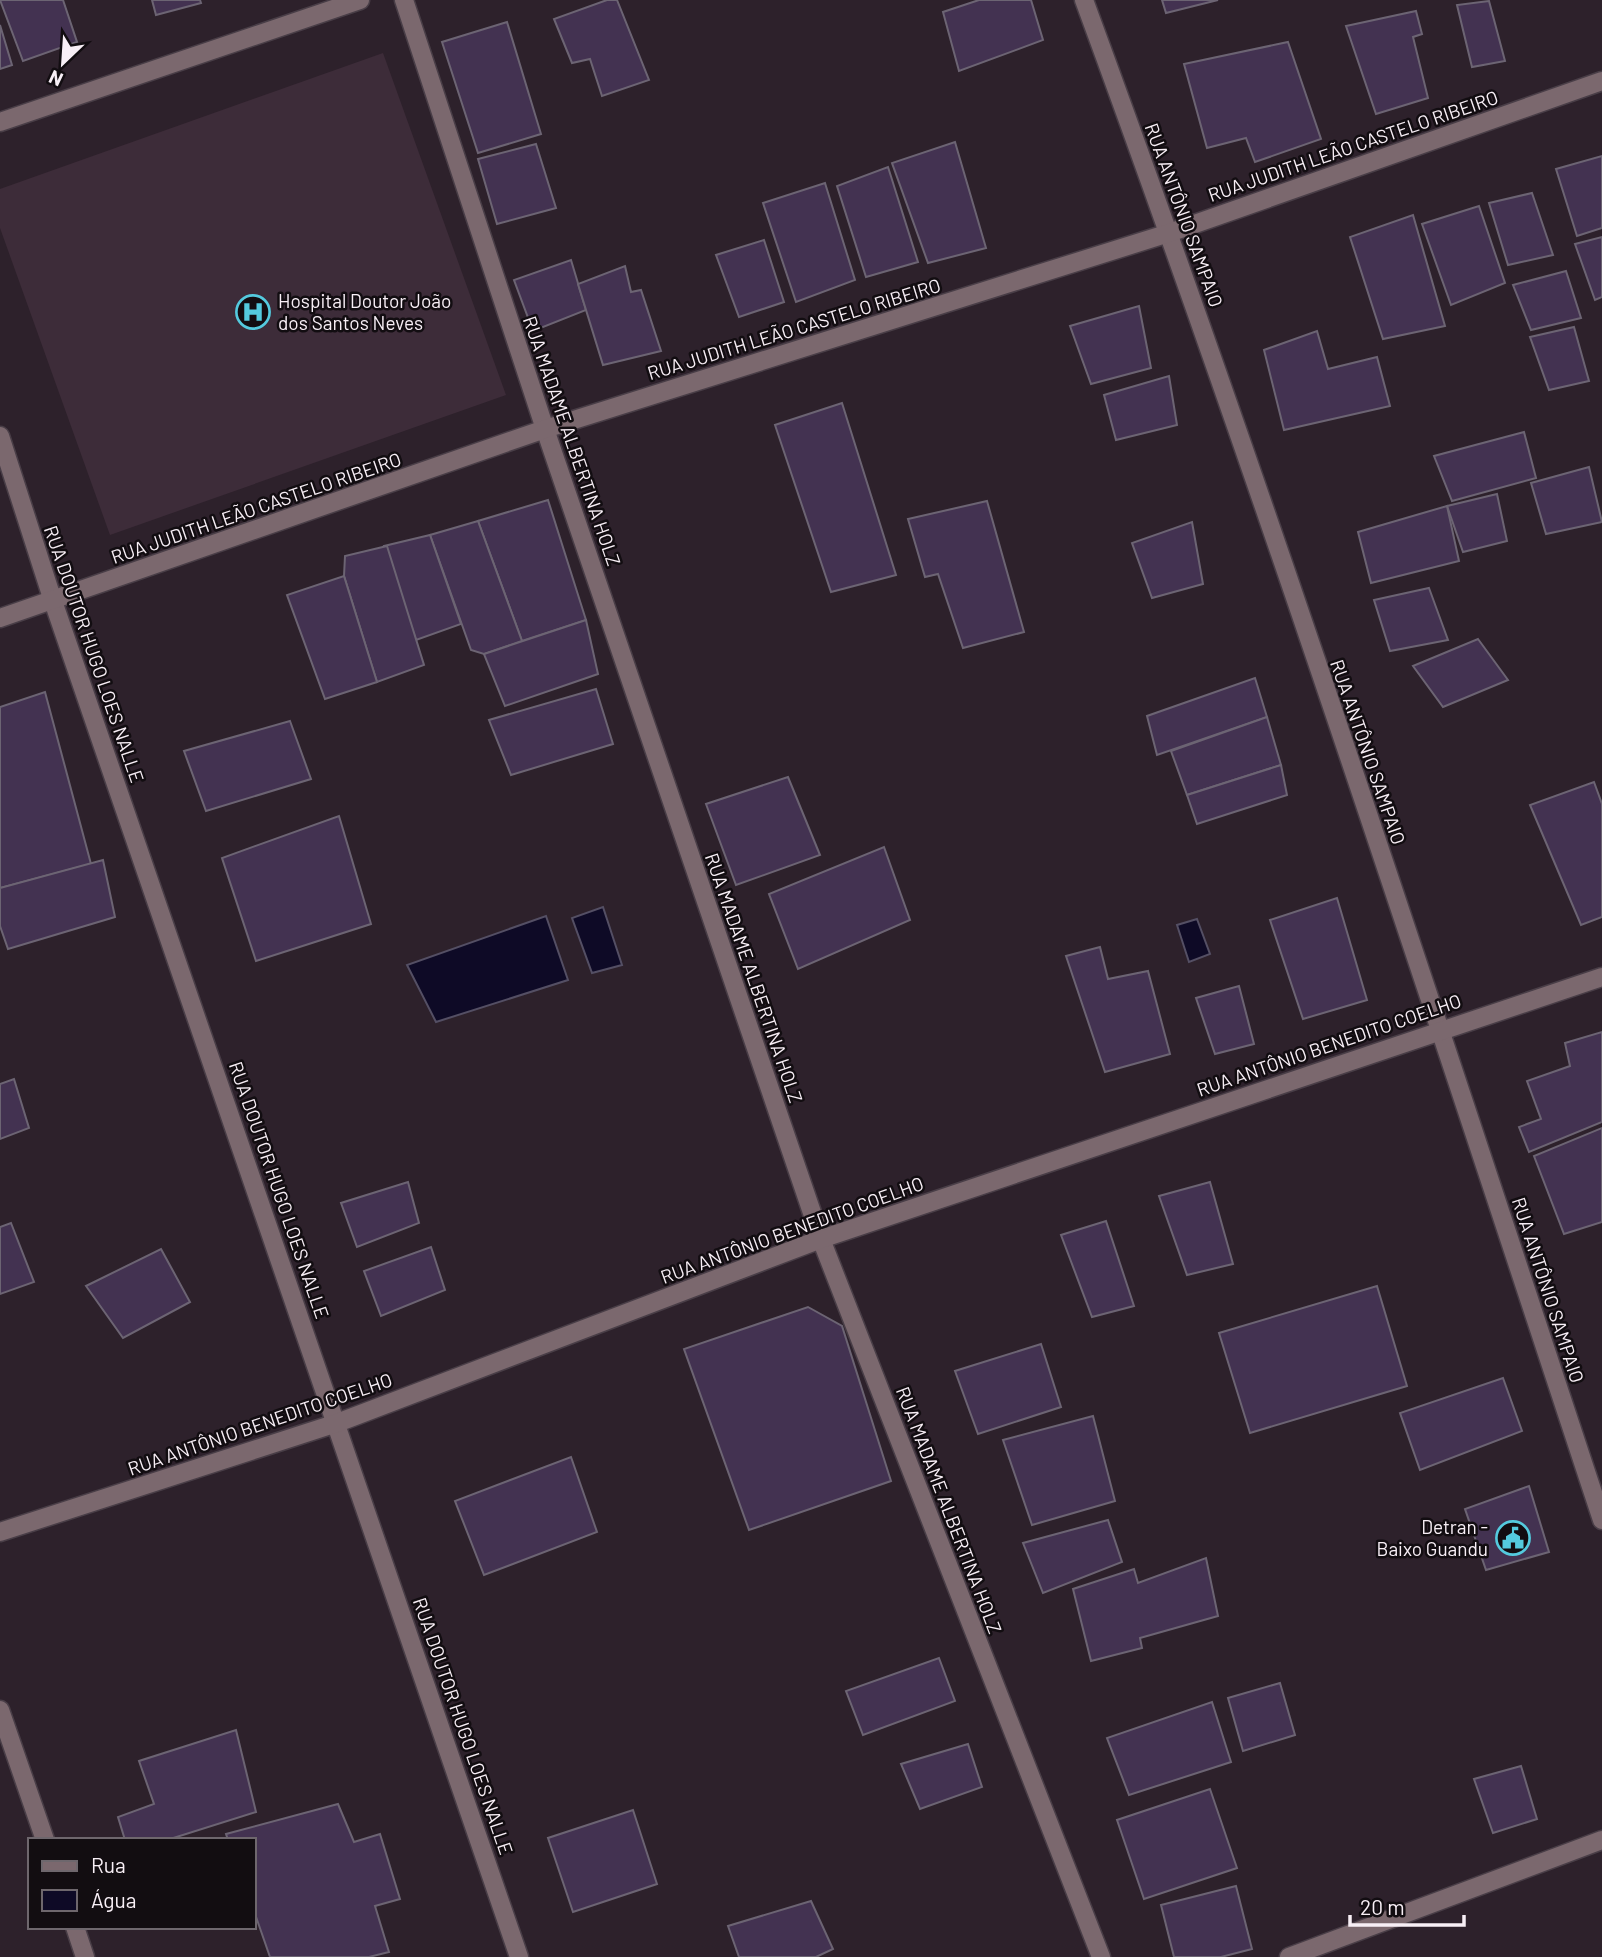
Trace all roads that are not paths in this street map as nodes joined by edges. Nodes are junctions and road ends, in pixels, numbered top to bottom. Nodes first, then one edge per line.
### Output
1 (360, 0) edge
2 (404, 0) edge
3 (1084, 0) edge
4 (1602, 81) edge
5 (0, 122) edge
6 (1170, 233) junction
7 (545, 429) junction
8 (0, 436) edge
9 (53, 601) junction
10 (0, 618) edge
11 (1602, 977) edge
12 (1440, 1029) junction
13 (821, 1238) junction
14 (337, 1423) junction
15 (1602, 1520) edge
16 (0, 1532) edge
17 (0, 1710) edge
18 (44, 1838) edge
19 (1602, 1840) edge
20 (76, 1929) edge
21 (85, 1957) edge
22 (519, 1957) edge
23 (1101, 1957) edge
24 (1289, 1957) edge

1 - 5 street
2 - 7 street, RUA MADAME ALBERTINA HOLZ
3 - 6 street, RUA ANTÔNIO SAMPAIO
4 - 6 street, RUA JUDITH LEÃO CASTELO RIBEIRO
6 - 7 street, RUA JUDITH LEÃO CASTELO RIBEIRO
6 - 12 street, RUA ANTÔNIO SAMPAIO
7 - 9 street, RUA JUDITH LEÃO CASTELO RIBEIRO
7 - 13 street, RUA MADAME ALBERTINA HOLZ
8 - 9 street, RUA DOUTOR HUGO LOES NALLE
9 - 10 street, RUA JUDITH LEÃO CASTELO RIBEIRO
9 - 14 street, RUA DOUTOR HUGO LOES NALLE
11 - 12 street, RUA ANTÔNIO BENEDITO COELHO
12 - 13 street, RUA ANTÔNIO BENEDITO COELHO
12 - 15 street, RUA ANTÔNIO SAMPAIO
13 - 14 street, RUA ANTÔNIO BENEDITO COELHO
13 - 23 street, RUA MADAME ALBERTINA HOLZ
14 - 16 street, RUA ANTÔNIO BENEDITO COELHO
14 - 22 street, RUA DOUTOR HUGO LOES NALLE
17 - 18 street
19 - 24 street
20 - 21 street

